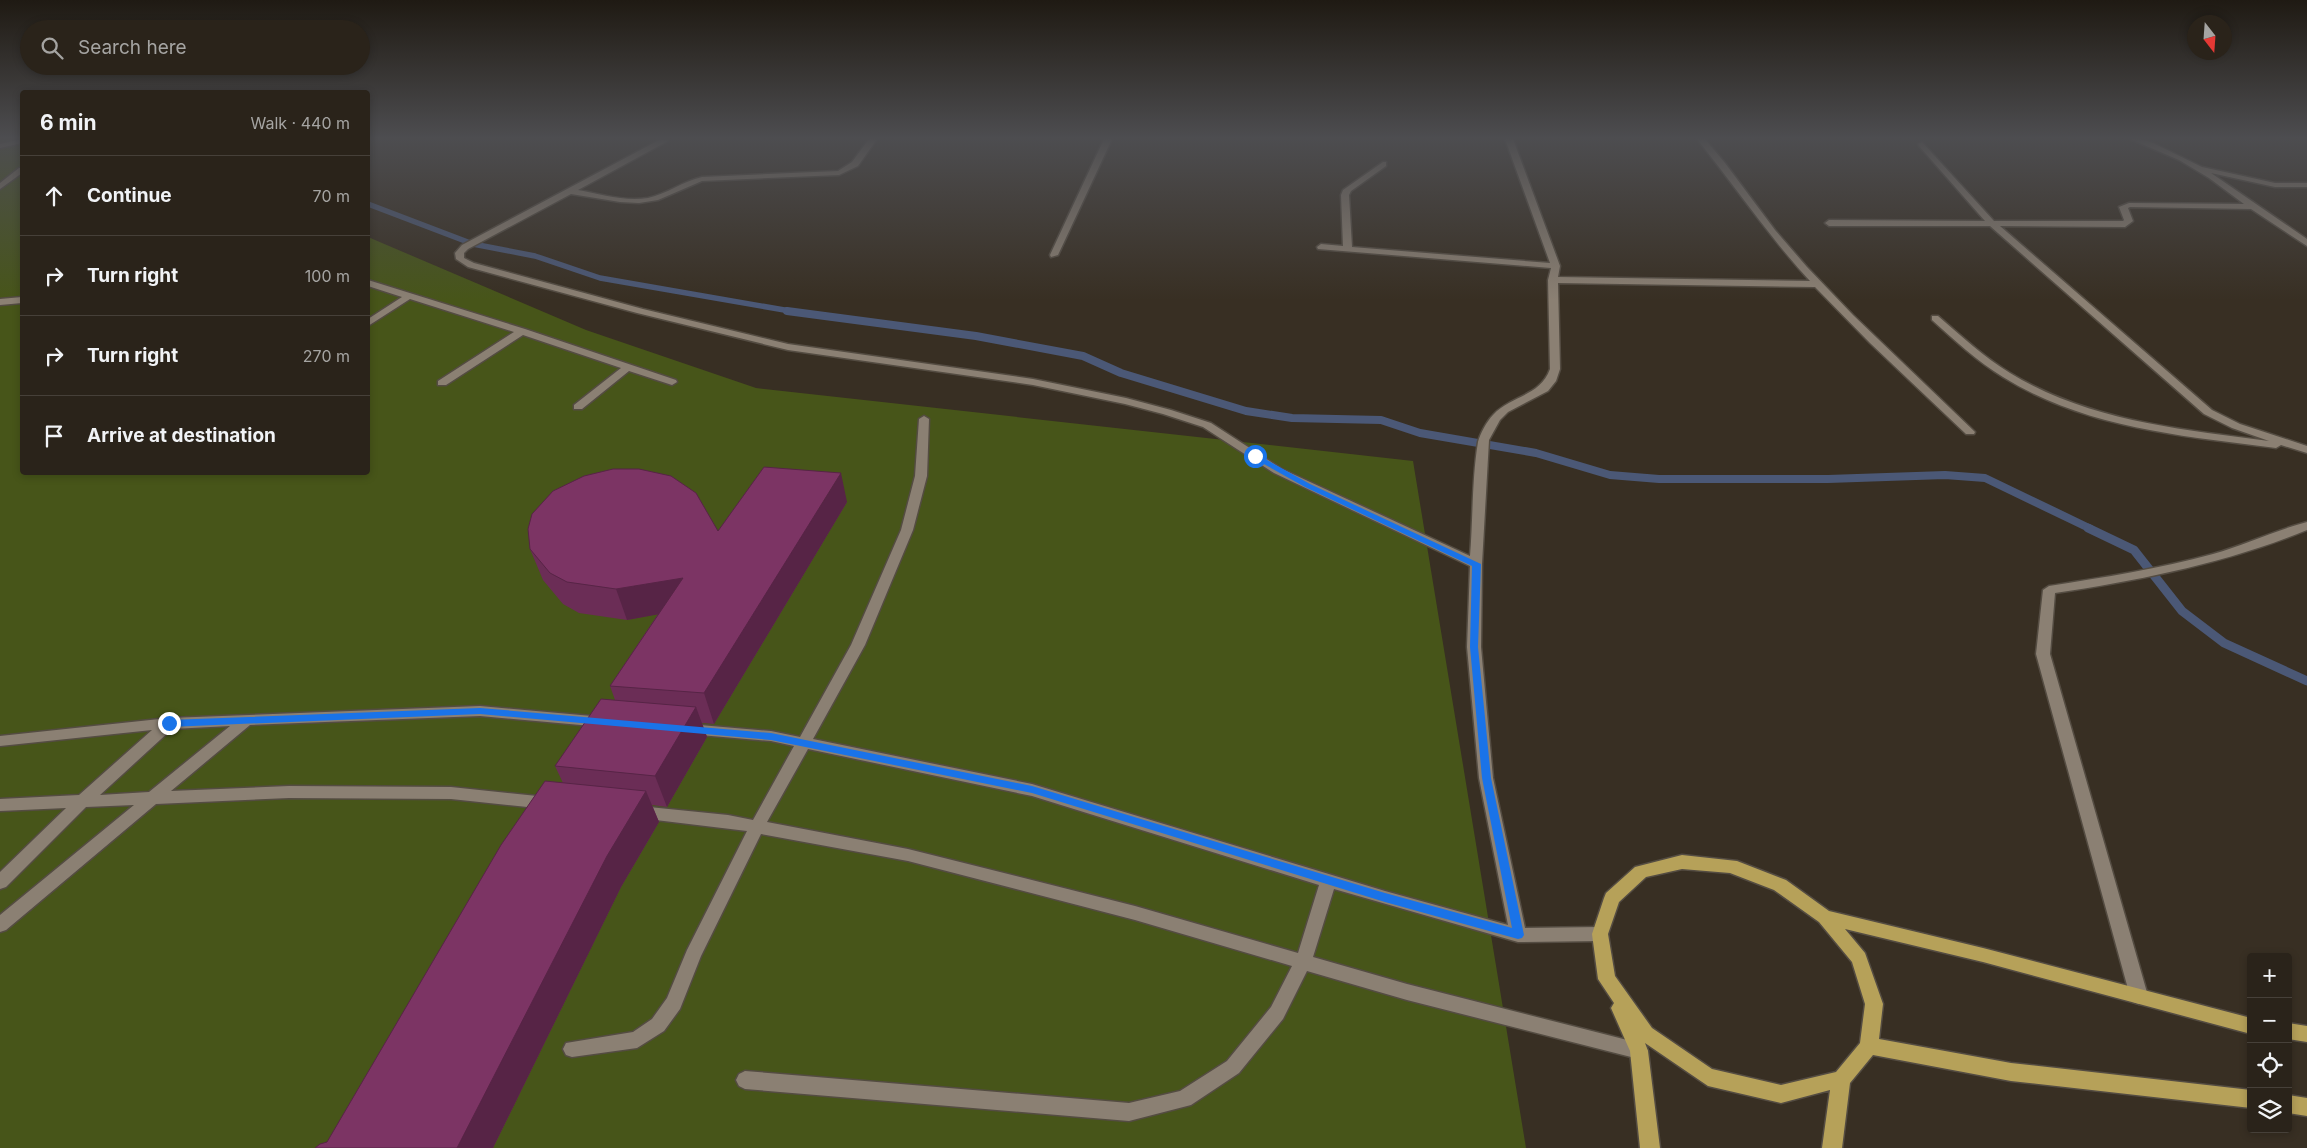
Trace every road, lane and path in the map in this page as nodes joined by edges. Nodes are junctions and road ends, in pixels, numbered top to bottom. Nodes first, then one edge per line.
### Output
1 (567, 193) edge
2 (583, 193) edge
3 (664, 193) edge
4 (1083, 193) edge
5 (1346, 193) edge
6 (1529, 193) edge
7 (1744, 193) edge
8 (1964, 193) edge
9 (2236, 193) edge
10 (2253, 207) junction
11 (1990, 222) junction
12 (1829, 223) dead end
13 (2307, 243) edge
14 (1321, 248) dead end
15 (1348, 250) junction
16 (1054, 255) dead end
17 (1556, 266) junction
18 (1553, 280) junction
19 (370, 284) edge
20 (1819, 284) junction
21 (409, 296) junction
22 (20, 300) edge
23 (0, 302) edge
24 (1935, 318) dead end
25 (370, 322) edge
26 (522, 331) junction
27 (628, 367) junction
28 (672, 382) dead end
29 (442, 383) dead end
30 (578, 407) dead end
31 (924, 419) dead end
32 (1970, 432) dead end
33 (2306, 450) edge
34 (2307, 526) edge
35 (1476, 564) junction
36 (247, 720) junction
37 (169, 723) junction
38 (616, 723) edge
39 (674, 728) edge
40 (0, 741) edge
41 (805, 743) junction
42 (154, 797) junction
43 (84, 800) junction
44 (560, 804) edge
45 (0, 805) edge
46 (629, 811) edge
47 (757, 827) junction
48 (1329, 880) junction
49 (0, 882) edge
50 (1825, 917) junction
51 (0, 925) edge
52 (1600, 934) junction
53 (1518, 935) junction
54 (1303, 962) junction
55 (1607, 979) junction
56 (2139, 996) junction
57 (2247, 1025) edge
58 (2292, 1032) edge
59 (2307, 1034) edge
60 (1869, 1046) junction
61 (572, 1049) dead end
62 (1640, 1051) junction
63 (1841, 1078) junction
64 (745, 1080) dead end
65 (2247, 1099) edge
66 (2292, 1105) edge
67 (2307, 1107) edge
68 (1650, 1148) edge
69 (1832, 1148) edge

1 - 35 street
2 - 3 street
4 - 16 street
5 - 15 street
6 - 17 street
7 - 20 street
8 - 11 street
9 - 10 street
10 - 11 street
10 - 13 street
11 - 12 street
11 - 33 street
14 - 15 street
15 - 17 street
17 - 18 street
18 - 20 street
18 - 35 street
19 - 21 street
20 - 32 street
21 - 25 street
21 - 26 street
22 - 23 street
24 - 33 street
26 - 27 street
26 - 29 street
27 - 28 street
27 - 30 street
31 - 41 street
34 - 56 street
35 - 53 street
36 - 37 street
36 - 38 street
36 - 42 street
37 - 40 street
37 - 43 street
39 - 41 street
41 - 47 street
41 - 48 street
42 - 43 street
42 - 44 street
42 - 51 street
43 - 45 street
43 - 49 street
46 - 47 street
47 - 54 street
47 - 61 street
48 - 53 street
48 - 54 street
50 - 52 main road
50 - 56 main road
50 - 60 main road
52 - 53 street
52 - 55 main road
54 - 62 street
54 - 64 street
55 - 62 main road
55 - 63 main road
56 - 57 main road
58 - 59 main road
60 - 63 main road
60 - 65 main road
62 - 68 main road
63 - 69 main road
66 - 67 main road

